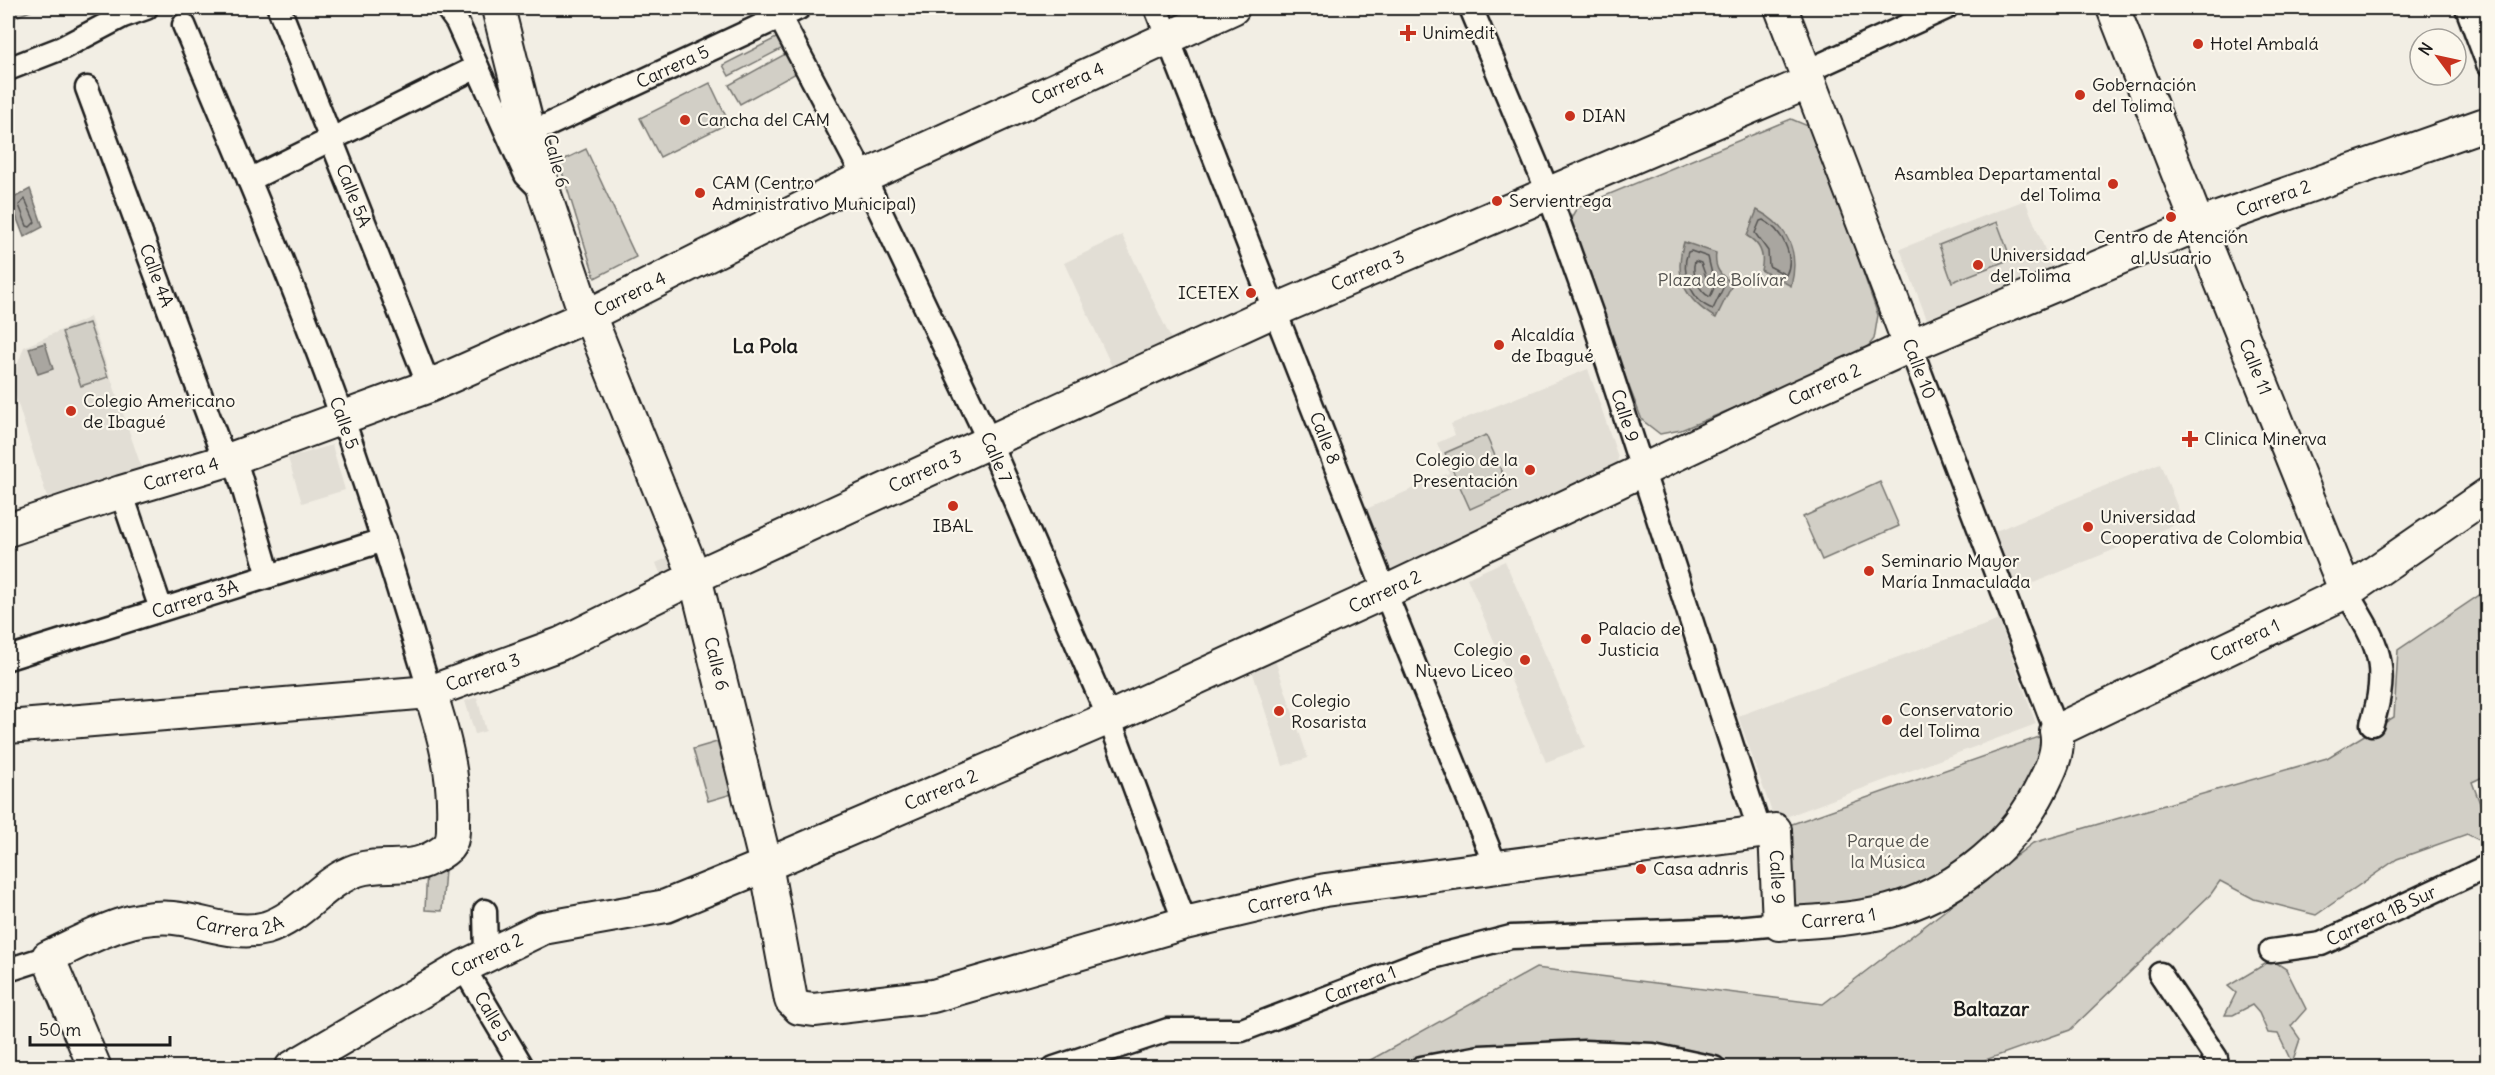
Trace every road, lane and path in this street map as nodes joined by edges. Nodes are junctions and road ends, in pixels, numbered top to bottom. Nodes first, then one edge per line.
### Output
1 (146, 8) edge
2 (279, 8) edge
3 (447, 8) edge
4 (498, 8) edge
5 (514, 8) edge
6 (1156, 8) edge
7 (1233, 8) edge
8 (1471, 8) edge
9 (1780, 8) edge
10 (1946, 8) edge
11 (2113, 8) edge
12 (2466, 8) edge
13 (784, 11) edge
14 (184, 25) dead end
15 (1167, 37) junction
16 (2487, 64) edge
17 (477, 67) junction
18 (8, 69) edge
19 (1807, 77) junction
20 (87, 88) dead end
21 (2487, 123) edge
22 (546, 126) junction
23 (332, 139) junction
24 (864, 177) junction
25 (249, 180) junction
26 (1548, 192) junction
27 (546, 195) junction
28 (2198, 225) junction
29 (1276, 310) junction
30 (589, 315) junction
31 (1910, 346) junction
32 (429, 386) junction
33 (343, 419) junction
34 (988, 441) junction
35 (230, 458) junction
36 (1644, 469) junction
37 (121, 492) junction
38 (2487, 494) edge
39 (8, 530) edge
40 (384, 540) junction
41 (269, 576) junction
42 (695, 577) junction
43 (1384, 592) junction
44 (2346, 592) junction
45 (161, 609) junction
46 (8, 658) edge
47 (430, 692) junction
48 (1109, 718) junction
49 (2372, 724) dead end
50 (8, 727) edge
51 (2056, 731) junction
52 (1767, 831) junction
53 (452, 837) joint
54 (766, 865) junction
55 (2487, 866) edge
56 (1496, 867) junction
57 (485, 911) dead end
58 (1185, 923) junction
59 (1779, 924) junction
60 (2271, 951) dead end
61 (48, 957) junction
62 (474, 961) junction
63 (8, 970) edge
64 (2160, 974) dead end
65 (814, 1010) joint
66 (95, 1068) edge
67 (291, 1068) edge
68 (523, 1068) edge
69 (1054, 1068) edge
70 (1421, 1068) edge
71 (1714, 1068) edge
72 (2217, 1068) edge

1 - 18 street
2 - 23 street, Calle 5A
3 - 17 street, Calle 6
4 - 27 main road, Calle 6
5 - 22 main road, Calle 6
6 - 15 street, Calle 8
7 - 15 main road, Carrera 4
8 - 26 street, Calle 9
9 - 19 main road, Calle 10
10 - 19 street, Carrera 3
11 - 28 main road, Calle 11
12 - 16 street
13 - 22 street, Carrera 5
13 - 24 street, Calle 7
14 - 25 street, Calle 5
15 - 24 main road, Carrera 4
15 - 29 street, Calle 8
17 - 23 street
17 - 27 street, Calle 6
19 - 26 main road, Carrera 3
19 - 31 main road, Calle 10
20 - 35 street, Calle 4A
21 - 28 main road, Carrera 2
22 - 30 main road, Calle 6
23 - 25 street
23 - 32 street, Calle 5A
24 - 30 main road, Carrera 4
24 - 34 street, Calle 7
25 - 33 street, Calle 5
26 - 29 main road, Carrera 3
26 - 36 street, Calle 9
27 - 30 main road, Calle 6
28 - 31 main road, Carrera 2
28 - 44 main road, Calle 11
29 - 34 main road, Carrera 3
29 - 43 street, Calle 8
30 - 32 main road, Carrera 4
30 - 42 main road, Calle 6
31 - 36 main road, Carrera 2
31 - 51 street, Calle 10
32 - 33 main road, Carrera 4
33 - 35 main road, Carrera 4
33 - 40 street, Calle 5
34 - 42 main road, Carrera 3
34 - 48 street, Calle 7
35 - 37 main road, Carrera 4
35 - 41 street, Calle 4A
36 - 43 main road, Carrera 2
36 - 52 street, Calle 9
37 - 39 main road, Carrera 4
37 - 45 street
38 - 44 main road, Carrera 1
40 - 41 street, Carrera 3A
40 - 47 street, Calle 5
41 - 45 street, Carrera 3A
42 - 47 main road, Carrera 3
42 - 54 main road, Calle 6
43 - 48 main road, Carrera 2
43 - 56 street, Calle 8
44 - 49 street, Calle 11
44 - 51 main road, Carrera 1
45 - 46 street, Carrera 3A
47 - 50 main road, Carrera 3
47 - 53 main road, Calle 5
48 - 54 main road, Carrera 2
48 - 58 street, Calle 7
51 - 59 main road, Carrera 1
52 - 56 main road, Carrera 1A
52 - 59 main road, Calle 9
53 - 61 main road, Carrera 2A
54 - 62 main road, Carrera 2
54 - 65 main road, Calle 6
55 - 60 street, Carrera 1B Sur
56 - 58 main road, Carrera 1A
57 - 62 street, Calle 5
58 - 65 main road, Carrera 1A
59 - 69 street, Carrera 1
61 - 63 street, Carrera 2A
61 - 66 main road
62 - 67 main road, Carrera 2
62 - 68 street, Calle 5
64 - 72 street
70 - 71 street

